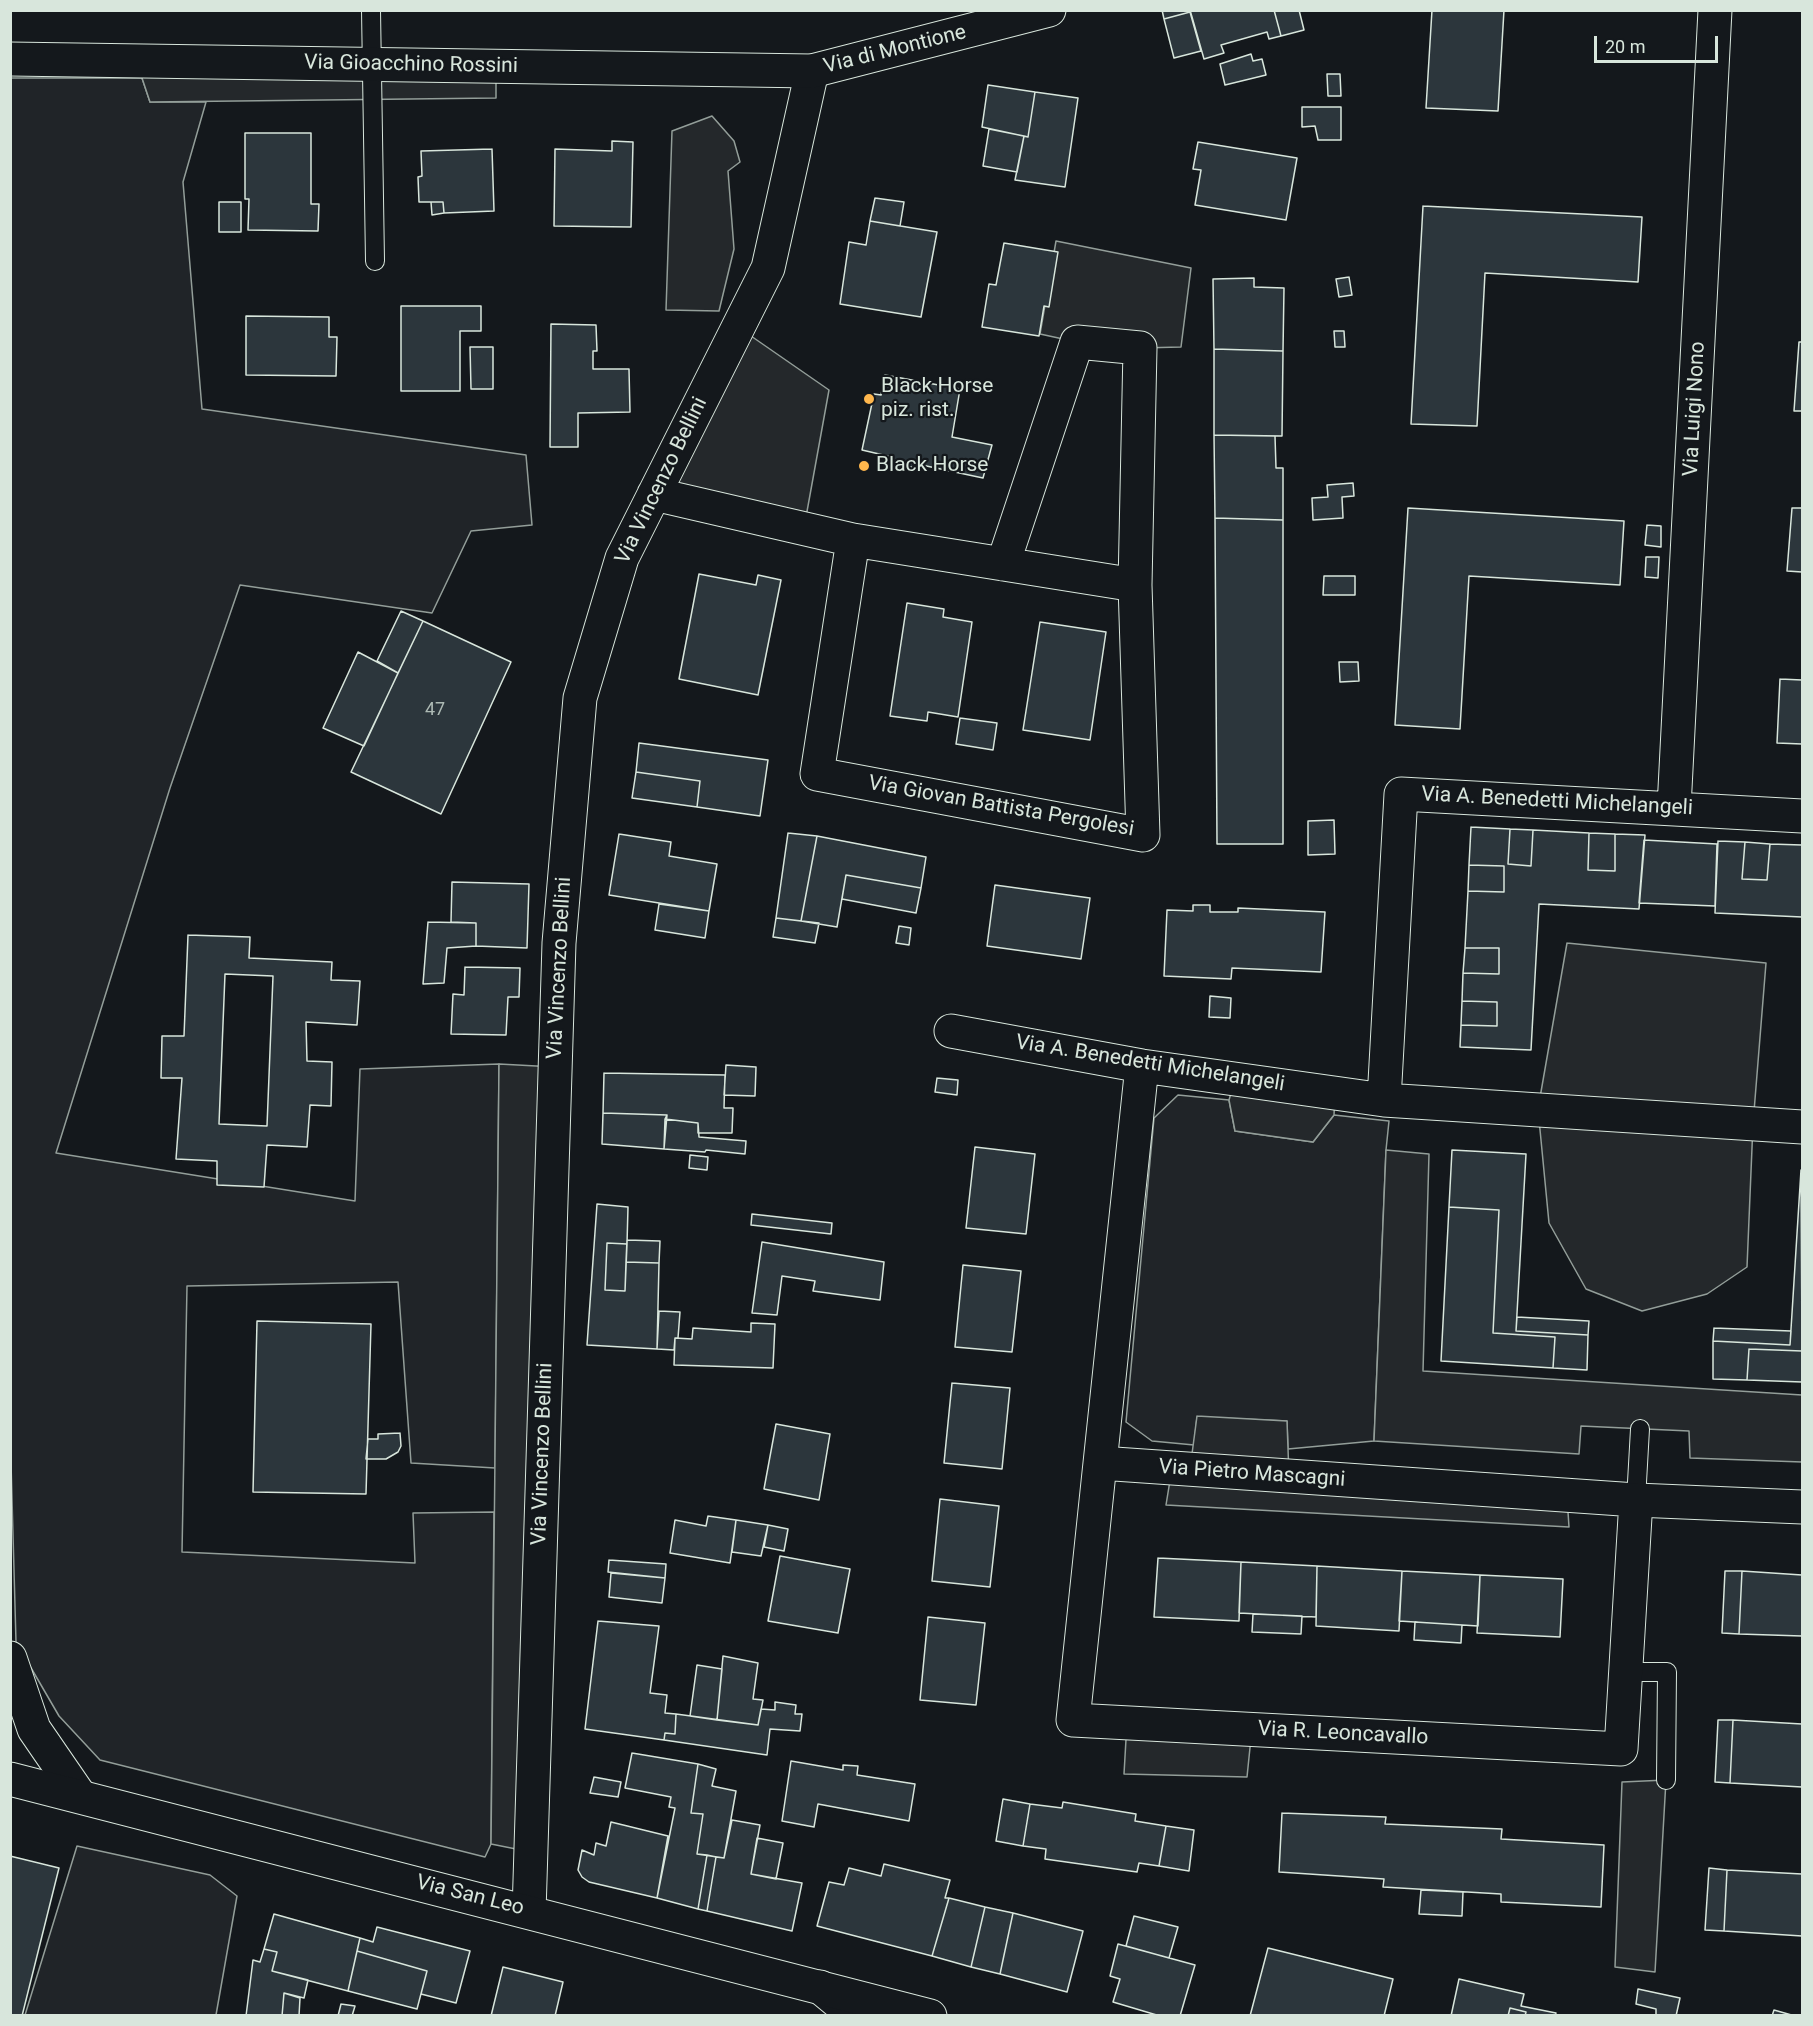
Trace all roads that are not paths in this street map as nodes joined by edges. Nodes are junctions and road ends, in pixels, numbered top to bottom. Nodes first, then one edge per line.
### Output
1 (371, 10) edge
2 (1048, 10) edge
3 (1715, 10) edge
4 (10, 59) edge
5 (372, 65) junction
6 (812, 71) junction
7 (375, 261) dead end
8 (654, 494) junction
9 (853, 540) junction
10 (1003, 564) junction
11 (1135, 585) junction
12 (1674, 808) junction
13 (1803, 816) edge
14 (951, 1031) dead end
15 (1142, 1066) junction
16 (1384, 1100) junction
17 (1803, 1127) edge
18 (1640, 1429) dead end
19 (1101, 1463) junction
20 (1636, 1500) junction
21 (1803, 1507) edge
22 (10, 1658) edge
23 (1626, 1672) junction
24 (10, 1779) edge
25 (1666, 1780) dead end
26 (80, 1796) junction
27 (529, 1912) junction
28 (820, 1986) junction
29 (855, 2016) edge
30 (930, 2016) edge

1 - 5 lane
2 - 6 street, Via di Montione
3 - 12 street, Via Luigi Nono
4 - 5 street, Via Gioacchino Rossini
5 - 6 street, Via Gioacchino Rossini
5 - 7 lane
6 - 8 street, Via Vincenzo Bellini
8 - 9 street
8 - 27 street, Via Vincenzo Bellini
9 - 10 street
9 - 11 street, Via Giovan Battista Pergolesi
10 - 11 street
10 - 11 street
12 - 13 street, Via A. Benedetti Michelangeli
12 - 16 street, Via A. Benedetti Michelangeli
14 - 15 street, Via A. Benedetti Michelangeli
15 - 16 street, Via A. Benedetti Michelangeli
15 - 19 street
16 - 17 street, Via A. Benedetti Michelangeli
18 - 20 lane
19 - 20 street, Via Pietro Mascagni
19 - 23 street, Via R. Leoncavallo
20 - 21 street, Via Pietro Mascagni
20 - 23 street, Via R. Leoncavallo
22 - 26 street
23 - 25 lane
24 - 26 street, Via San Leo
26 - 27 street, Via San Leo
27 - 28 street, Via San Leo
28 - 29 street
28 - 30 street, Via San Leo

